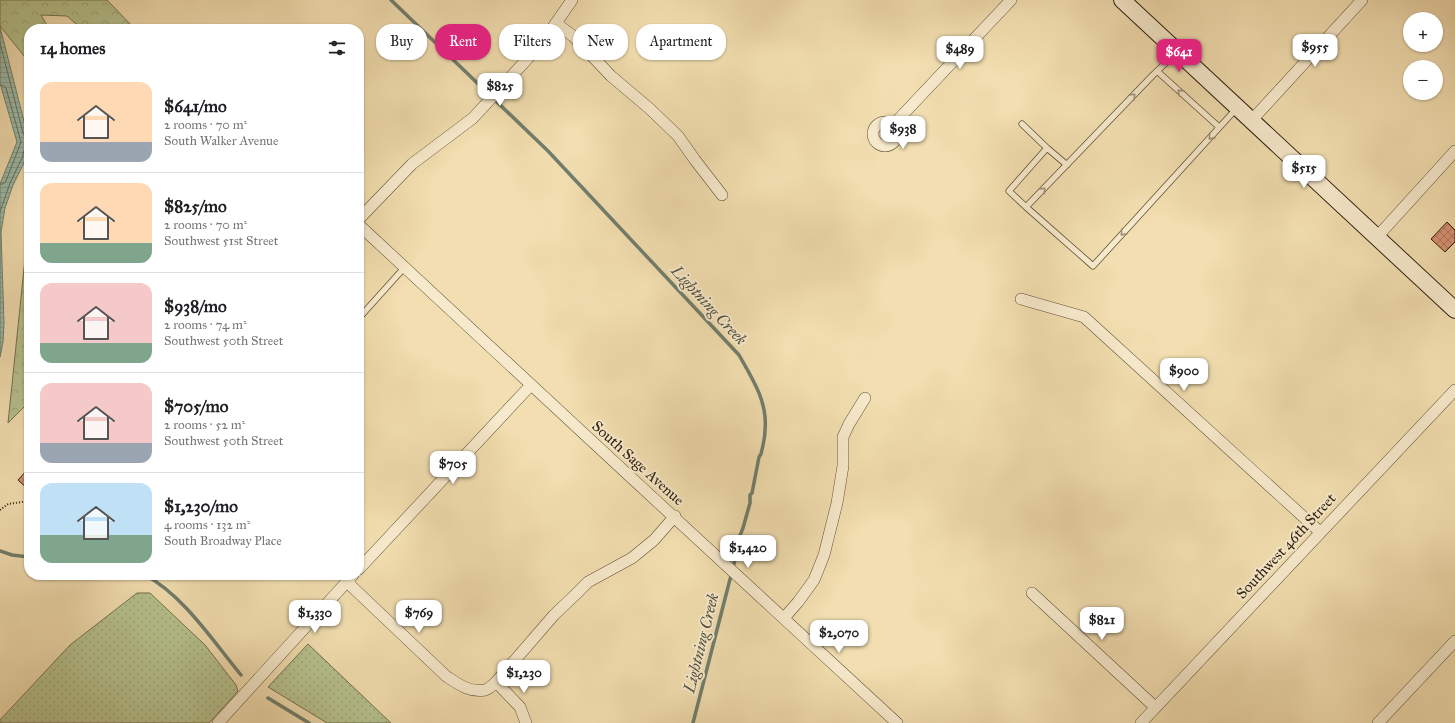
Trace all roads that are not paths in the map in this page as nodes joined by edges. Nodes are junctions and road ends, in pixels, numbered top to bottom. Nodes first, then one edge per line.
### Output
1 (572, 0) edge
2 (1011, 0) edge
3 (1362, 0) edge
4 (1125, 1) edge
5 (557, 24) edge
6 (565, 30) edge
7 (1177, 52) junction
8 (527, 60) edge
9 (1157, 71) junction
10 (1237, 108) junction
11 (1251, 121) junction
12 (894, 124) dead end
13 (1022, 124) dead end
14 (1219, 127) junction
15 (1048, 148) junction
16 (1455, 151) edge
17 (1067, 165) junction
18 (722, 195) dead end
19 (1026, 207) junction
20 (364, 214) edge
21 (364, 230) edge
22 (1377, 237) junction
23 (404, 268) junction
24 (1021, 300) dead end
25 (1455, 310) edge
26 (364, 312) edge
27 (530, 386) junction
28 (1455, 390) edge
29 (865, 398) dead end
30 (675, 516) junction
31 (1320, 532) junction
32 (364, 564) edge
33 (348, 580) edge
34 (352, 580) edge
35 (1032, 593) dead end
36 (784, 618) junction
37 (1455, 641) edge
38 (496, 682) junction
39 (1155, 707) junction
40 (218, 723) edge
41 (526, 723) edge
42 (897, 723) edge
43 (1141, 723) edge
44 (1378, 723) edge

1 - 5 street
2 - 12 street
3 - 11 street
4 - 7 main road
6 - 18 street
7 - 9 lane
7 - 10 main road
8 - 20 street
14 -> 9 lane
17 -> 9 lane
10 - 11 main road
10 - 14 lane
11 - 22 main road
13 - 15 lane
14 -> 19 lane
15 - 17 lane
15 - 19 lane
16 - 22 street
19 -> 17 lane
21 - 23 street, South Sage Avenue
22 - 25 main road
23 - 26 lane
23 - 27 street, South Sage Avenue
24 - 31 street
27 - 30 street, South Sage Avenue
27 - 32 street
28 - 31 street, Southwest 46th Street
29 - 36 street
30 - 36 street, South Sage Avenue
30 - 38 street
31 - 39 street, Southwest 46th Street
33 - 40 street
34 - 38 street
35 - 39 street
36 - 42 street, South Sage Avenue
37 - 44 street
38 - 41 street
39 - 43 street, Southwest 46th Street

